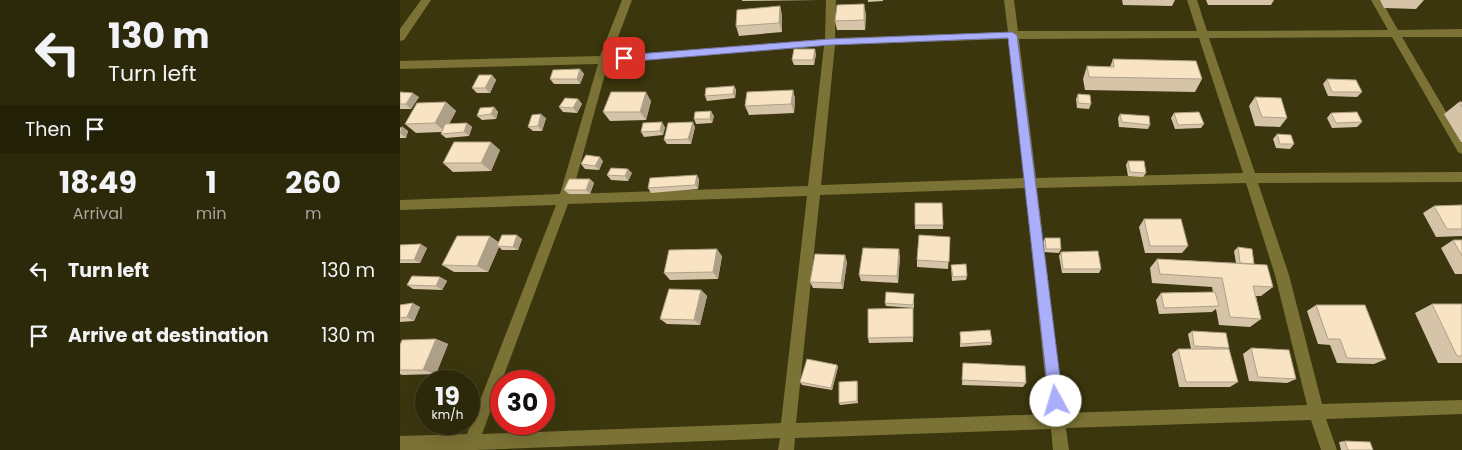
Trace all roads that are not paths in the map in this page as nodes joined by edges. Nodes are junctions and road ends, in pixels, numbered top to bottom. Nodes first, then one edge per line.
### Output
1 (426, 0) edge
2 (627, 0) edge
3 (831, 0) edge
4 (1009, 0) edge
5 (1192, 0) edge
6 (1376, 0) edge
7 (1462, 33) edge
8 (1396, 34) junction
9 (1012, 35) junction
10 (1203, 35) junction
11 (400, 37) edge
12 (830, 42) junction
13 (604, 60) junction
14 (400, 64) edge
15 (1462, 149) edge
16 (1249, 178) junction
17 (1462, 178) edge
18 (1031, 183) junction
19 (814, 192) junction
20 (564, 200) junction
21 (400, 205) edge
22 (1462, 408) edge
23 (1316, 412) junction
24 (1058, 421) junction
25 (789, 430) junction
26 (400, 444) edge
27 (470, 445) edge
28 (786, 450) edge
29 (1062, 450) edge
30 (1330, 450) edge

1 - 11 street
2 - 13 street
3 - 12 street
4 - 9 street
5 - 10 street
6 - 8 street
7 - 8 street
8 - 10 street
8 - 15 street
9 - 10 street
9 - 12 street
9 - 18 street
10 - 16 street
12 - 13 street
12 - 19 street
13 - 14 street
13 - 20 street
16 - 17 street
16 - 18 street
16 - 23 street
18 - 19 street
18 - 24 street
19 - 20 street
19 - 25 street
20 - 21 street
20 - 27 street
22 - 23 street
23 - 24 street
23 - 30 street
24 - 25 street
24 - 29 street
25 - 27 street
25 - 28 street
26 - 27 street

